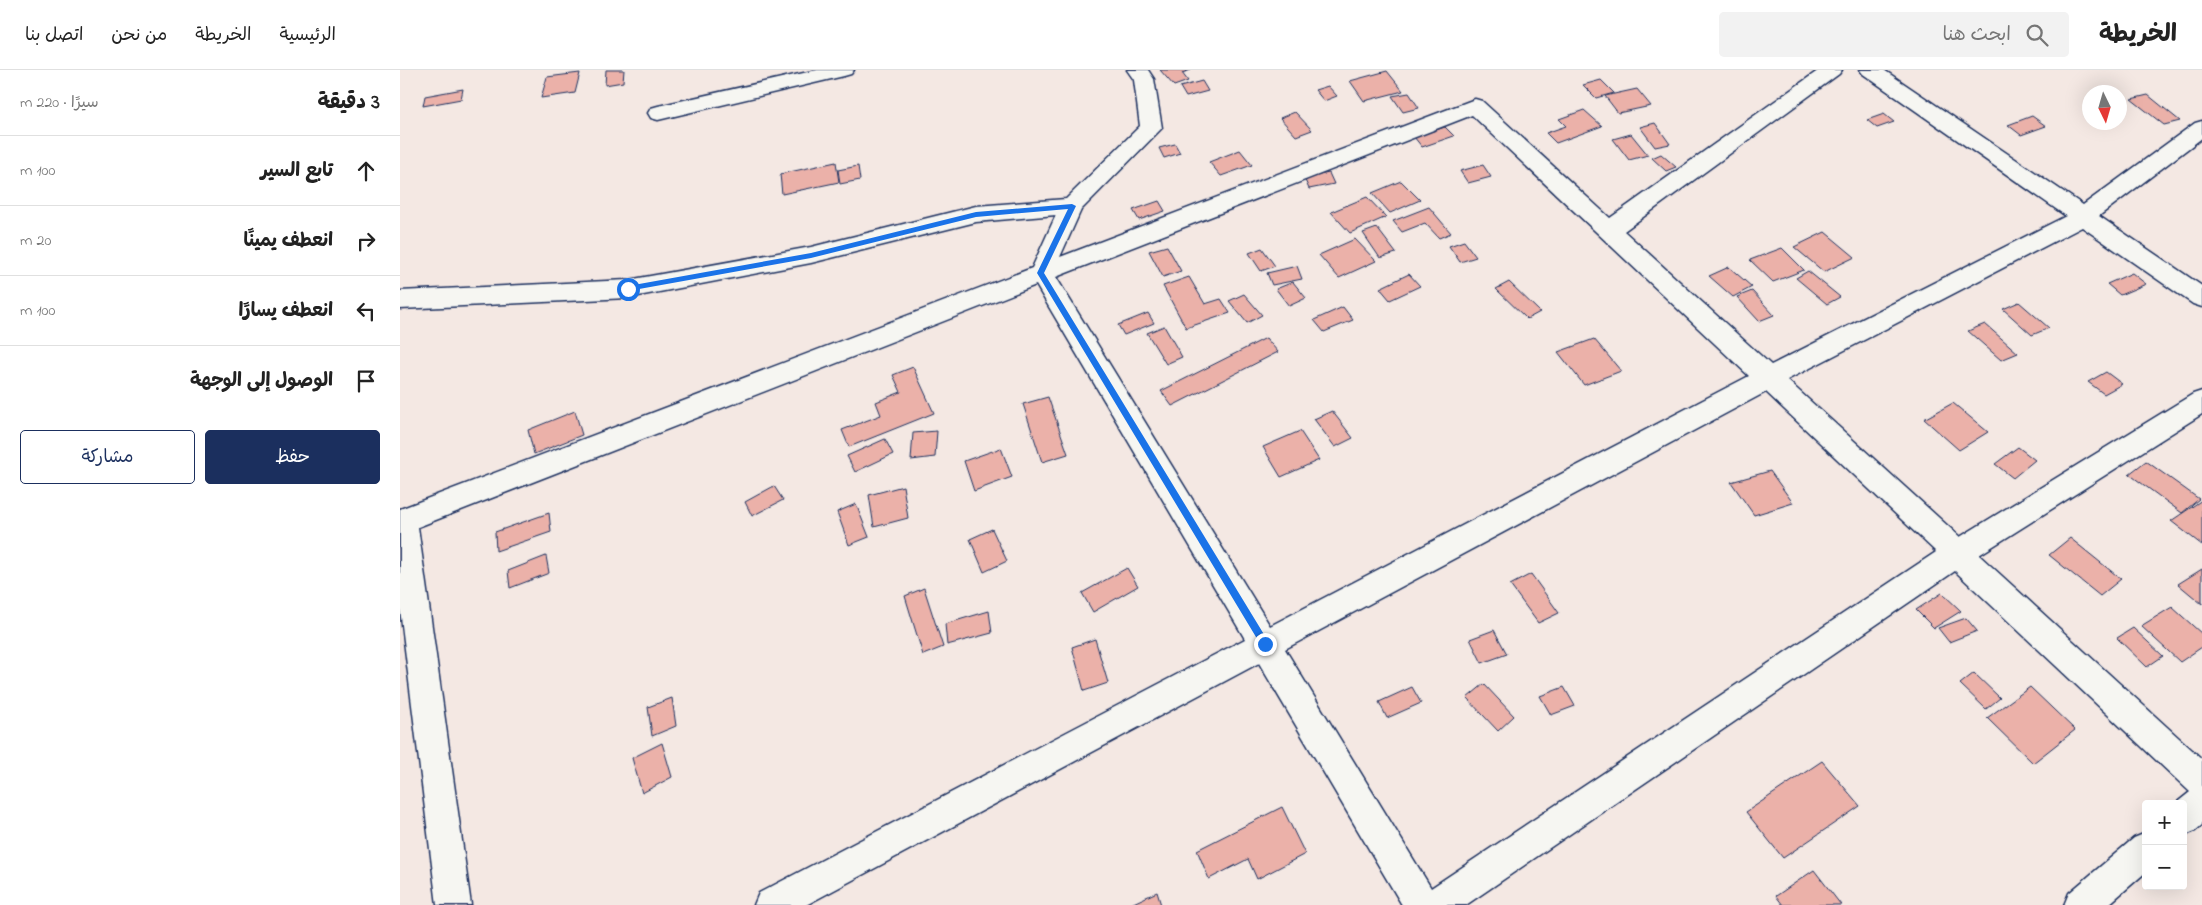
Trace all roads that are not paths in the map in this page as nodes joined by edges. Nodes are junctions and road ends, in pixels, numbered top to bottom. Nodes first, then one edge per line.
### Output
1 (844, 70) edge
2 (1137, 70) edge
3 (1832, 70) edge
4 (1870, 70) edge
5 (658, 113) dead end
6 (2202, 128) edge
7 (1072, 206) junction
8 (2084, 216) junction
9 (1610, 230) junction
10 (1041, 273) junction
11 (2202, 298) edge
12 (400, 300) edge
13 (1768, 378) junction
14 (2202, 401) edge
15 (402, 520) edge
16 (1958, 554) junction
17 (1265, 644) junction
18 (2202, 781) edge
19 (2202, 803) edge
20 (2187, 816) edge
21 (2142, 853) edge
22 (454, 905) edge
23 (771, 905) edge
24 (1422, 905) edge
25 (1436, 905) edge
26 (2081, 905) edge

1 - 5 street
2 - 7 street
3 - 9 street
4 - 8 street
6 - 8 street
7 - 10 street
7 - 12 street
8 - 11 street
8 - 13 street
9 - 10 street
9 - 13 street
10 - 15 street
10 - 17 street
13 - 16 street
13 - 17 street
14 - 16 street
15 - 22 street
16 - 18 street
16 - 25 street
17 - 23 street
17 - 24 street
19 - 20 street
21 - 26 street

